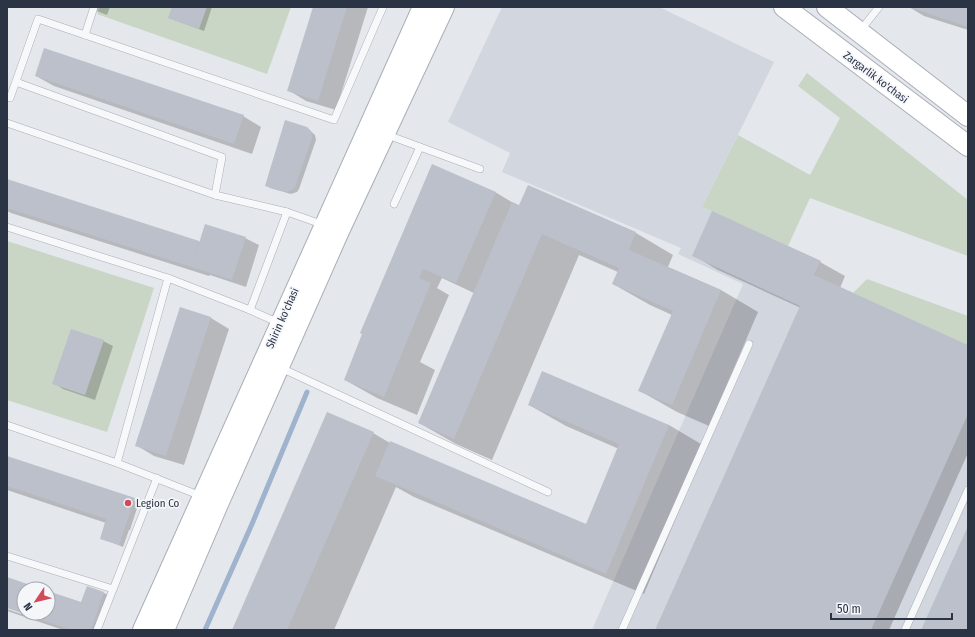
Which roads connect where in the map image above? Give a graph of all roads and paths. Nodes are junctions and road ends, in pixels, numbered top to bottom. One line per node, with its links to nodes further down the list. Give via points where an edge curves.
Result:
1 (94, 7): 9 (lane)
2 (383, 7): 9 (lane, via 334,120)
3 (423, 7): 22 (main road, Shirin ko'chasi)
4 (444, 7): 14 (main road, Shirin ko'chasi)
5 (784, 7): 15 (main road, Zargarlik ko'chasi)
6 (827, 7): 8 (main road)
7 (879, 7): 8 (lane)
8 (859, 31): 12 (main road)
9 (84, 35): 10 (lane, via 38,19)
10 (16, 82): 11 (lane, via 10,98); 18 (lane, via 222,157)
11 (7, 97)
12 (968, 116)
13 (7, 123): 18 (lane)
14 (385, 134): 16 (lane); 22 (main road, Shirin ko'chasi)
15 (968, 146)
16 (420, 147): 17 (lane); 19 (lane)
17 (480, 169)
18 (215, 195): 20 (lane)
19 (394, 204)
20 (287, 212): 22 (lane); 24 (lane)
21 (7, 227): 23 (lane)
22 (332, 228): 25 (main road, Shirin ko'chasi)
23 (168, 278): 24 (lane); 29 (lane)
24 (250, 310): 25 (lane)
25 (288, 327): 27 (main road, Shirin ko'chasi); 33 (main road, Shirin ko'chasi)
26 (749, 344): 39 (lane)
27 (279, 367): 32 (lane); 33 (main road, Shirin ko'chasi)
28 (7, 425): 29 (lane)
29 (117, 463): 30 (lane)
30 (157, 478): 33 (lane); 35 (lane)
31 (968, 490): 40 (lane)
32 (548, 492)
33 (210, 500): 37 (main road, Shirin ko'chasi); 38 (main road, Shirin ko'chasi)
34 (7, 556): 35 (lane)
35 (113, 589): 36 (lane)
36 (97, 630)
37 (143, 630)
38 (164, 630)
39 (622, 630)
40 (905, 630)

